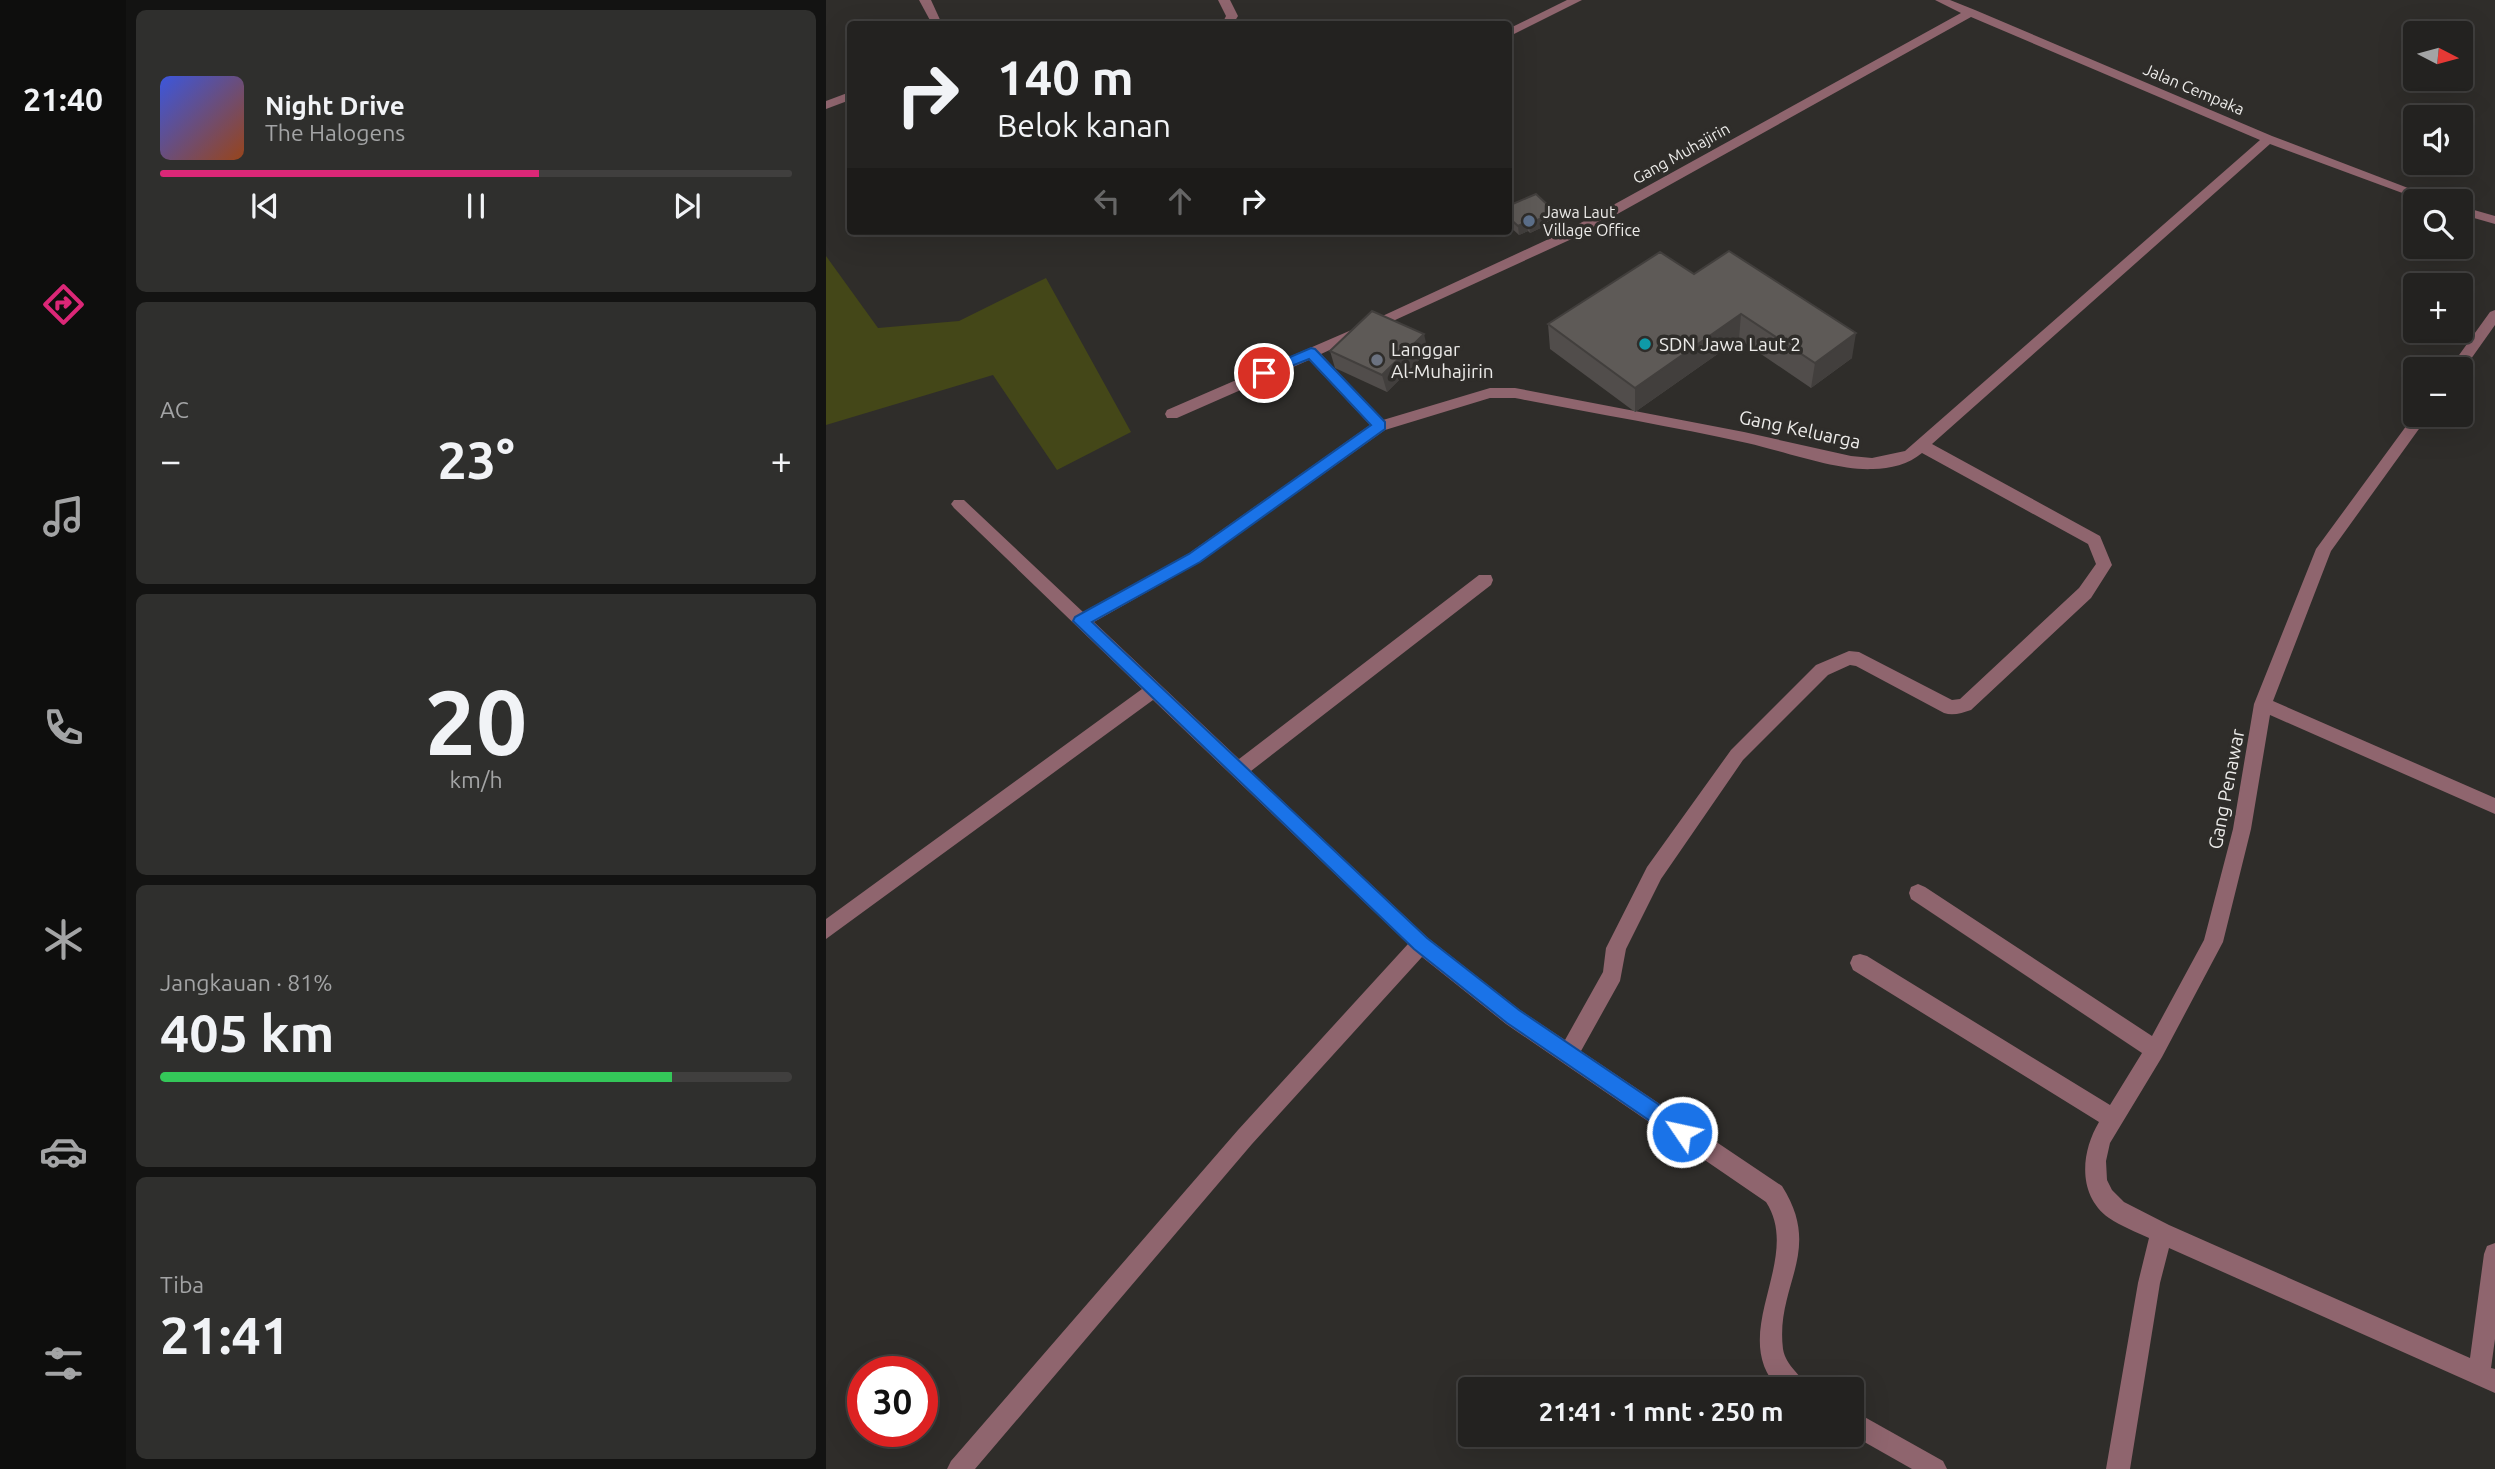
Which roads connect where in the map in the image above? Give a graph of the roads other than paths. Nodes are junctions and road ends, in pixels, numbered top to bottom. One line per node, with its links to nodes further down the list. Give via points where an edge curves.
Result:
1 (925, 0): 6 (street)
2 (1224, 0): 7 (street, via 1232,16)
3 (1576, 0): 8 (street)
4 (1941, 0): 5 (street, Jalan Cempaka)
5 (1971, 12): 11 (street, Jalan Cempaka); 16 (street, Gang Muhajirin, via 1571,234)
6 (936, 21)
7 (1230, 21)
8 (1512, 32)
9 (847, 97): 10 (street)
10 (826, 105)
11 (2268, 139): 12 (street, Jalan Cempaka); 21 (street, Gang Keluarga)
12 (2403, 189)
13 (2473, 214): 14 (street)
14 (2495, 220)
15 (2495, 315): 17 (street)
16 (1311, 353): 18 (street, Gang Muhajirin); 19 (street)
17 (2465, 357)
18 (1172, 414)
19 (1380, 426): 21 (street, Gang Keluarga, via 1490,393 1515,393 1851,462 1895,461); 24 (street, Gang Keluarga, via 1194,558)
20 (2413, 427): 26 (street, Gang Penawar, via 2323,549)
21 (1921, 445): 34 (street, via 2094,540 2104,565 2085,593 1965,705 1950,708 1858,659 1849,658 1822,670 1737,755 1654,873 1616,948 1613,974)
22 (959, 504): 24 (street)
23 (1485, 580): 27 (street)
24 (1081, 621): 25 (street)
25 (1153, 690): 27 (street); 30 (street)
26 (2263, 704): 28 (street); 33 (street, Gang Penawar, via 2242,829 2213,942)
27 (1237, 771): 31 (street)
28 (2495, 806)
29 (1918, 893): 33 (street)
30 (826, 930)
31 (1421, 944): 34 (street); 41 (street, via 1245,1137)
32 (1860, 963): 35 (street)
33 (2155, 1050): 35 (street, Gang Penawar)
34 (1568, 1054): 38 (street, via 1774,1194 1786,1214 1789,1240 1772,1325 1772,1352)
35 (2114, 1119): 36 (street, Gang Penawar, via 2101,1139 2096,1182 2116,1210)
36 (2161, 1233): 39 (street); 43 (street)
37 (2495, 1254): 39 (street)
38 (1784, 1377)
39 (2487, 1377)
40 (1864, 1429): 42 (street)
41 (959, 1469)
42 (1935, 1469)
43 (2118, 1469)

